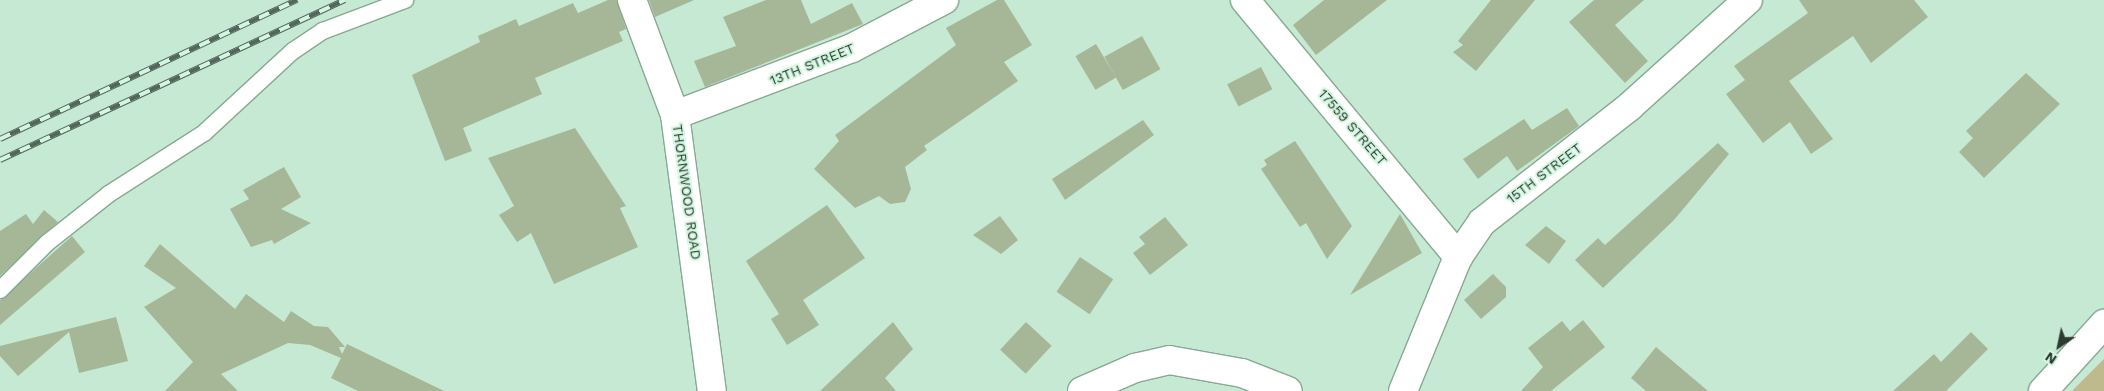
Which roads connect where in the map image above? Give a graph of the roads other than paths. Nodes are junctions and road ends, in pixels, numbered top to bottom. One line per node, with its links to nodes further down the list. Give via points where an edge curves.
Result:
1 (405, 0): 8 (lane, via 323,31 293,51 204,133 109,194 47,243)
2 (632, 0): 6 (street, THORNWOOD ROAD)
3 (944, 0): 6 (street, 13TH STREET, via 852,48)
4 (1245, 0): 7 (street, 17559 STREET)
5 (1748, 0): 7 (street, 15TH STREET, via 1629,108 1482,222)
6 (675, 115): 10 (street, THORNWOOD ROAD)
7 (1458, 257): 13 (street, 15TH STREET)
8 (0, 290)
9 (2104, 324): 14 (street)
10 (712, 391)
11 (1082, 391): 12 (street, via 1135,368 1168,360 1242,373)
12 (1288, 391)
13 (1404, 391)
14 (2043, 391)

